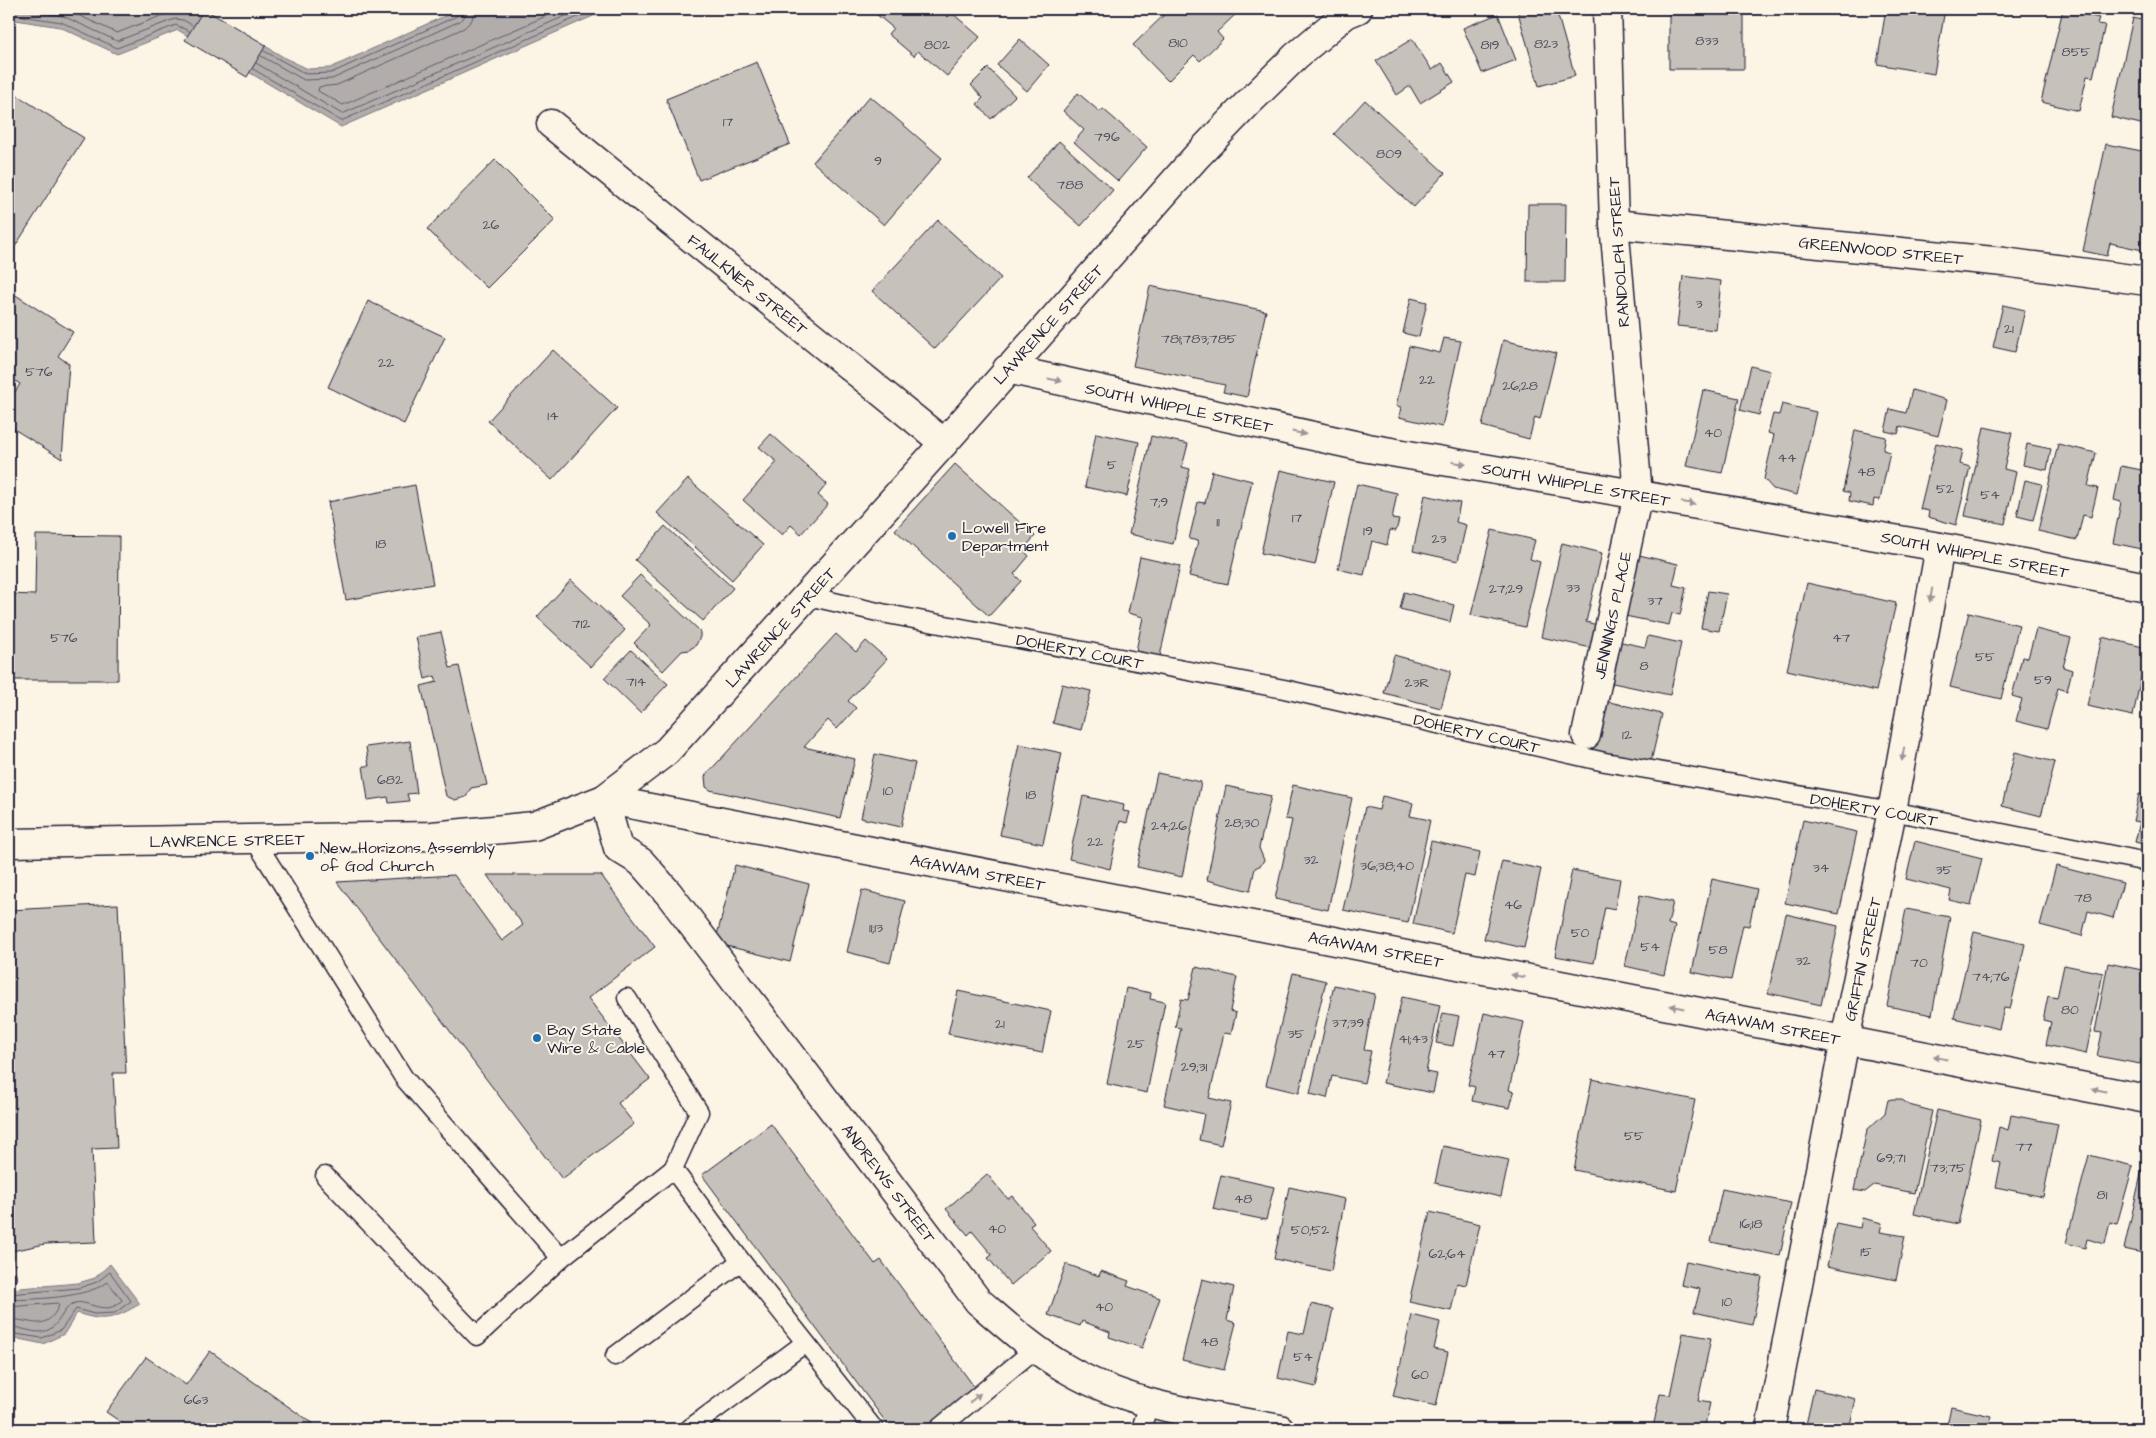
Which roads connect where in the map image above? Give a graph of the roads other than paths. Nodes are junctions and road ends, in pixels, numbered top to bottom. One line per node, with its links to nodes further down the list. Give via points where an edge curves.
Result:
1 (1358, 9): 6 (street, LAWRENCE STREET, via 1346,14 1296,56 1248,102)
2 (1607, 9): 4 (street, RANDOLPH STREET)
3 (551, 124): 7 (street, FAULKNER STREET)
4 (1614, 224): 5 (street, GREENWOOD STREET, via 2004,262); 8 (street, RANDOLPH STREET)
5 (2147, 281)
6 (1007, 369): 7 (street, LAWRENCE STREET); 8 (street, SOUTH WHIPPLE STREET, one-way to 8, via 1368,448)
7 (944, 443): 11 (street, LAWRENCE STREET)
8 (1638, 494): 9 (street, SOUTH WHIPPLE STREET, one-way to 9); 12 (street, JENNINGS PLACE)
9 (1940, 546): 10 (street, SOUTH WHIPPLE STREET); 14 (street, GRIFFIN STREET, one-way to 14)
10 (2147, 587)
11 (808, 596): 13 (street, LAWRENCE STREET, via 667,751); 14 (lane, DOHERTY COURT, via 1284,689 1605,762)
12 (1586, 735)
13 (604, 799): 15 (street, LAWRENCE STREET, via 534,826 432,836); 19 (street, AGAWAM STREET, one-way to 13); 26 (street, ANDREWS STREET, via 618,848 641,862 669,894 978,1301)
14 (1892, 811): 17 (lane, DOHERTY COURT); 19 (street, GRIFFIN STREET)
15 (254, 839): 16 (street, LAWRENCE STREET); 23 (lane, via 404,1078)
16 (9, 843)
17 (2147, 862)
18 (627, 998): 21 (lane, via 699,1112)
19 (1845, 1040): 20 (street, AGAWAM STREET, one-way to 19); 34 (street, GRIFFIN STREET)
20 (2147, 1099)
21 (674, 1169): 23 (lane); 24 (lane)
22 (325, 1176): 23 (lane, via 477,1336)
23 (561, 1258)
24 (741, 1261): 25 (lane); 27 (lane)
25 (805, 1343): 29 (lane); 30 (lane)
26 (1035, 1348): 28 (street, ANDREWS STREET, via 1066,1369 1104,1388); 31 (lane, one-way to 26)
27 (615, 1356)
28 (1149, 1404): 32 (lane); 33 (street, ANDREWS STREET)
29 (871, 1428)
30 (689, 1429)
31 (938, 1429)
32 (1141, 1429)
33 (1280, 1429)
34 (1770, 1429)

